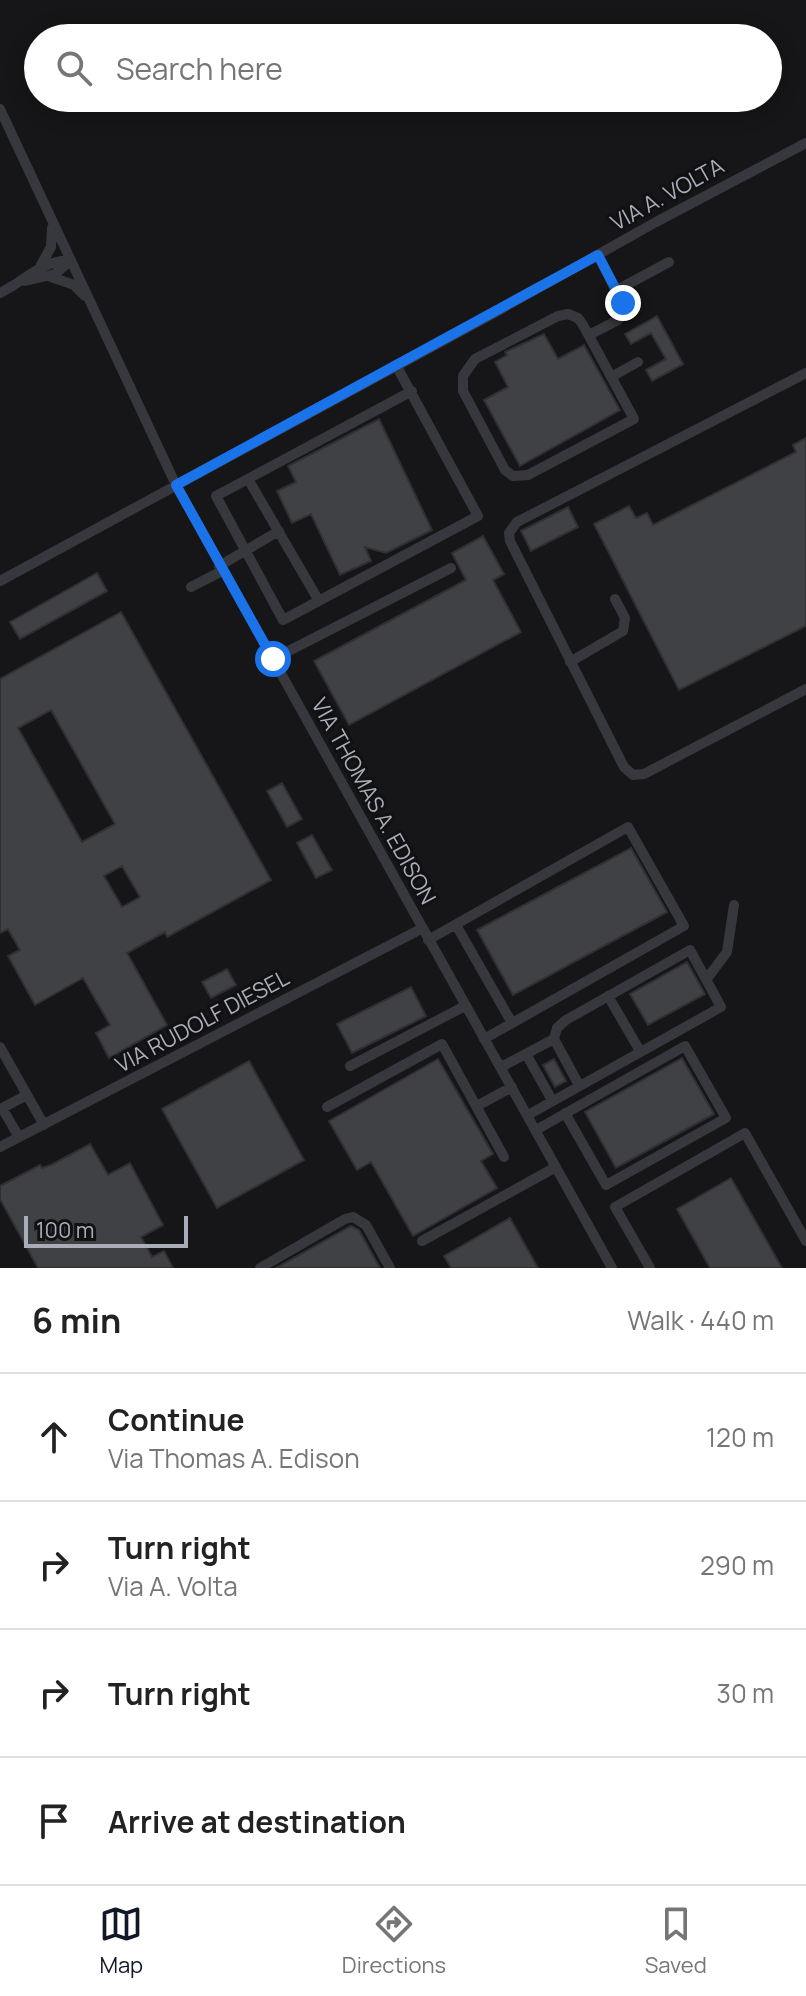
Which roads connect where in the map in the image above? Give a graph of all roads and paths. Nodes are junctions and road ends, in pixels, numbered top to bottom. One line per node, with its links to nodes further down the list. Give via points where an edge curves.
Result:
1 (0, 109): 3 (street, VIA THOMAS A. EDISON)
2 (805, 143): 4 (street, VIA A. VOLTA)
3 (48, 215): 5 (street, VIA THOMAS A. EDISON); 7 (street, via 53,236)
4 (598, 255): 10 (street); 15 (street, VIA A. VOLTA)
5 (71, 260): 7 (street); 8 (street); 12 (street, VIA THOMAS A. EDISON)
6 (669, 262): 10 (street)
7 (40, 267): 9 (street)
8 (49, 277): 9 (street); 12 (street, via 74,285)
9 (23, 282): 11 (street)
10 (617, 290): 13 (street, via 623,315)
11 (0, 293)
12 (92, 305): 20 (street, VIA THOMAS A. EDISON)
13 (589, 335): 17 (street); 17 (street, via 578,318 561,315 466,368 463,391 505,470 524,477 634,419)
14 (638, 362): 17 (street)
15 (396, 365): 18 (street); 20 (street, VIA A. VOLTA)
16 (806, 373): 30 (street, via 511,527 510,541)
17 (611, 377)
18 (412, 391): 19 (street); 28 (street, via 478,516)
19 (248, 479): 21 (street); 22 (street, via 216,496)
20 (176, 485): 23 (street, VIA THOMAS A. EDISON); 25 (street, VIA A. VOLTA)
21 (279, 531): 22 (street); 28 (street)
22 (245, 551): 23 (street); 28 (street, via 283,620)
23 (220, 568): 26 (street); 29 (street, VIA THOMAS A. EDISON)
24 (451, 568): 29 (street)
25 (0, 581)
26 (191, 587)
27 (615, 599): 30 (street, via 625,618 623,631)
28 (319, 601)
29 (273, 659): 34 (street, VIA THOMAS A. EDISON)
30 (570, 662): 31 (street, via 624,767 637,776)
31 (806, 689)
32 (734, 905): 36 (street, via 727,952)
33 (456, 925): 35 (street); 39 (street); 39 (street, via 628,827 684,926)
34 (421, 929): 35 (street, VIA THOMAS A. EDISON); 55 (street, VIA RUDOLF DIESEL)
35 (428, 940): 38 (street, VIA THOMAS A. EDISON)
36 (706, 980): 37 (street, via 690,950); 43 (street, via 721,1007)
37 (608, 996): 41 (street, via 561,1024); 43 (street)
38 (465, 1006): 40 (street, VIA THOMAS A. EDISON); 45 (street)
39 (512, 1023): 40 (street)
40 (484, 1039): 46 (street, VIA THOMAS A. EDISON)
41 (554, 1039): 44 (street); 47 (street)
42 (0, 1047): 49 (street)
43 (640, 1051): 47 (street)
44 (526, 1054): 46 (street); 50 (street)
45 (350, 1066)
46 (501, 1067): 48 (street, VIA THOMAS A. EDISON)
47 (579, 1085): 50 (street)
48 (512, 1087): 51 (street); 54 (street, VIA THOMAS A. EDISON)
49 (27, 1095): 55 (street); 58 (street, via 2,1108)
50 (552, 1100): 54 (street)
51 (477, 1106): 52 (street, via 442,1044); 61 (street)
52 (327, 1107)
53 (565, 1113): 56 (street); 57 (street, via 606,1185); 57 (street, via 685,1046 726,1118)
54 (528, 1115): 56 (street, VIA THOMAS A. EDISON)
55 (44, 1125): 58 (street, VIA RUDOLF DIESEL)
56 (536, 1130): 62 (street, VIA THOMAS A. EDISON)
57 (695, 1135): 60 (street)
58 (19, 1137): 59 (street, VIA RUDOLF DIESEL)
59 (0, 1147)
60 (707, 1154): 64 (street, via 745,1133); 68 (street, via 615,1207)
61 (504, 1157)
62 (556, 1167): 63 (street); 67 (street, VIA THOMAS A. EDISON)
63 (422, 1241)
64 (806, 1241)
65 (260, 1268): 66 (street, via 353,1217 366,1225)
66 (390, 1268)
67 (612, 1268)
68 (650, 1268)

